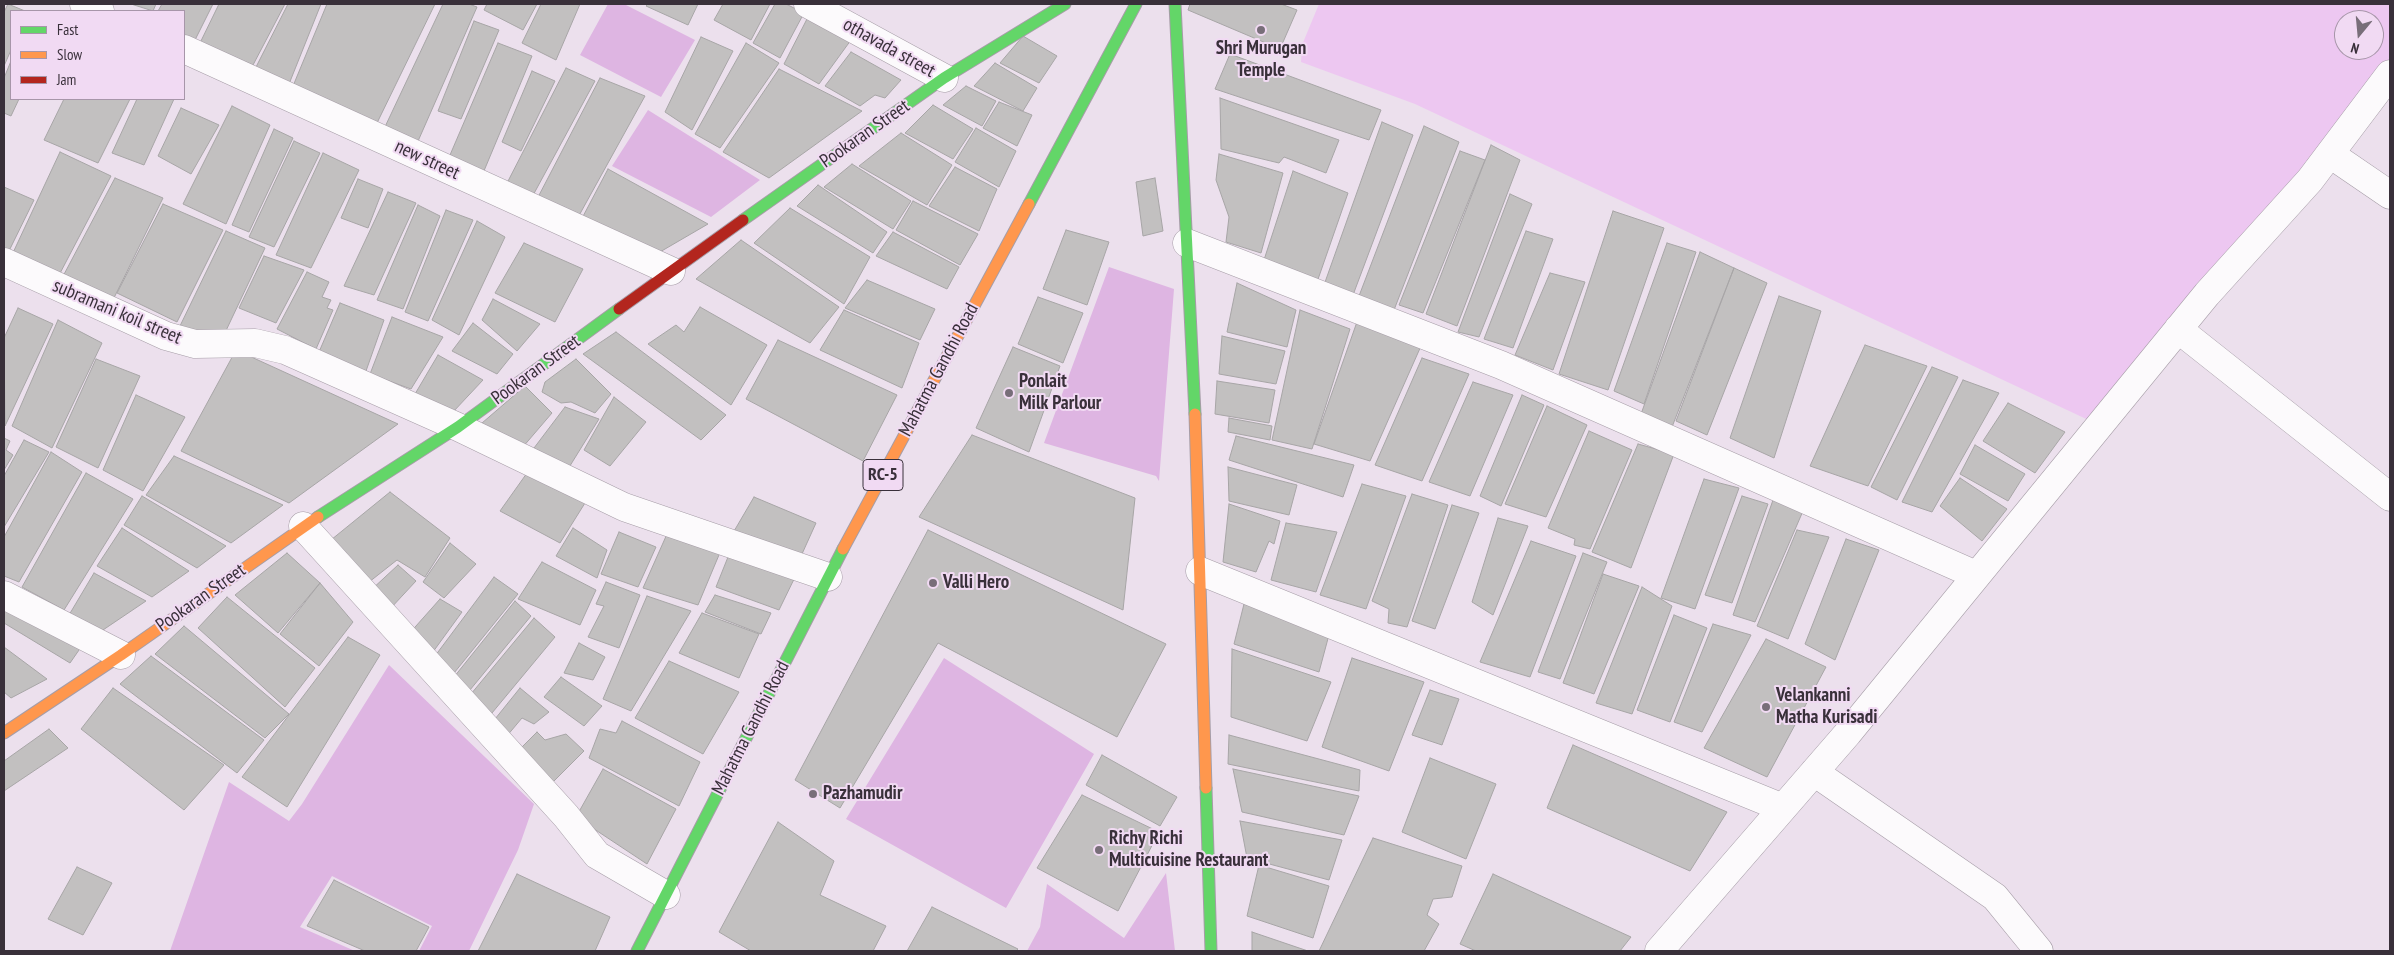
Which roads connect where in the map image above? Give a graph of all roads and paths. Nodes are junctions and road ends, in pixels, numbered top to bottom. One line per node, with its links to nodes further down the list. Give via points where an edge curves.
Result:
1 (84, 4): 6 (street)
2 (808, 4): 9 (street, othavada street)
3 (1065, 4): 9 (street, Pookaran Street)
4 (1136, 4): 21 (street, Mahatma Gandhi Road / RC-5)
5 (1175, 4): 12 (street)
6 (98, 10)
7 (185, 49): 14 (street, new street)
8 (2390, 74): 10 (street)
9 (944, 78): 14 (street, Pookaran Street)
10 (2330, 154): 11 (street); 15 (street)
11 (2390, 195)
12 (1187, 243): 19 (street); 20 (street, via 1501,365)
13 (4, 262): 16 (street, subramani koil street, via 166,336 196,344 255,343 285,350)
14 (671, 271): 16 (street, Pookaran Street)
15 (2178, 329): 17 (street); 20 (street)
16 (458, 428): 18 (street, Pookaran Street); 21 (street, subramani koil street, via 624,507)
17 (2390, 497)
18 (303, 526): 23 (street, Pookaran Street); 27 (street, via 566,816 597,855)
19 (1200, 571): 26 (street); 29 (street)
20 (1976, 575): 25 (street)
21 (828, 577): 27 (street, Mahatma Gandhi Road / RC-5)
22 (4, 595): 23 (street)
23 (120, 655): 24 (street, Pookaran Street)
24 (4, 733)
25 (1814, 772): 26 (street); 31 (street, via 1995,897)
26 (1783, 808): 30 (street)
27 (666, 895): 28 (street, Mahatma Gandhi Road / RC-5)
28 (637, 951)
29 (1211, 951)
30 (1660, 951)
31 (2038, 951)

